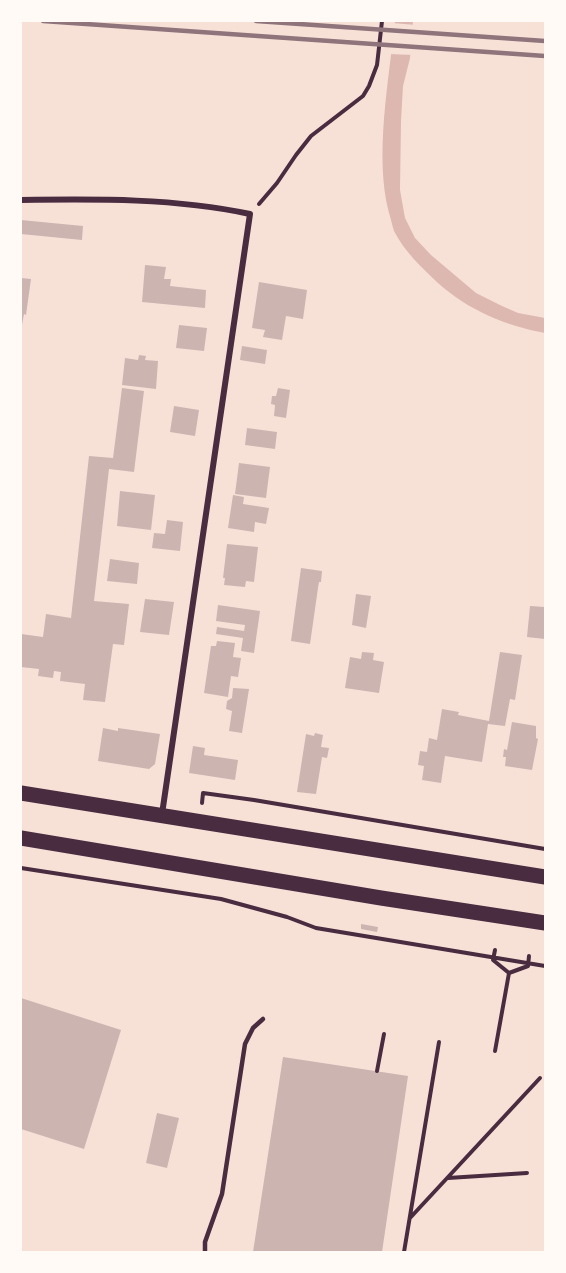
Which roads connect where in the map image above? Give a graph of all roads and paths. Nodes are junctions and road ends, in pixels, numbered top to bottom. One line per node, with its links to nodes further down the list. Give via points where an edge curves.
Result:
1 (382, 21): 3 (path, via 377,65 363,96 311,136)
2 (21, 200): 3 (street, via 176,202)
3 (250, 214): 6 (street)
4 (21, 793): 6 (main road)
5 (203, 793): 8 (path)
6 (162, 816): 10 (main road)
7 (21, 838): 11 (main road)
8 (545, 849)
9 (21, 868): 14 (path, via 213,898 316,928)
10 (545, 877)
11 (545, 923)
12 (495, 950): 14 (path)
13 (529, 956): 15 (path)
14 (494, 957): 15 (path); 17 (path)
15 (528, 963): 16 (path); 17 (path)
16 (545, 966)
17 (509, 973): 21 (path)
18 (263, 1019): 27 (lane, via 245,1044 222,1194)
19 (384, 1034): 22 (path)
20 (439, 1042): 26 (path)
21 (495, 1051)
22 (377, 1071)
23 (540, 1078): 25 (path)
24 (527, 1173): 25 (path)
25 (447, 1178): 26 (path)
26 (409, 1219): 28 (path)
27 (205, 1252)
28 (404, 1252)

